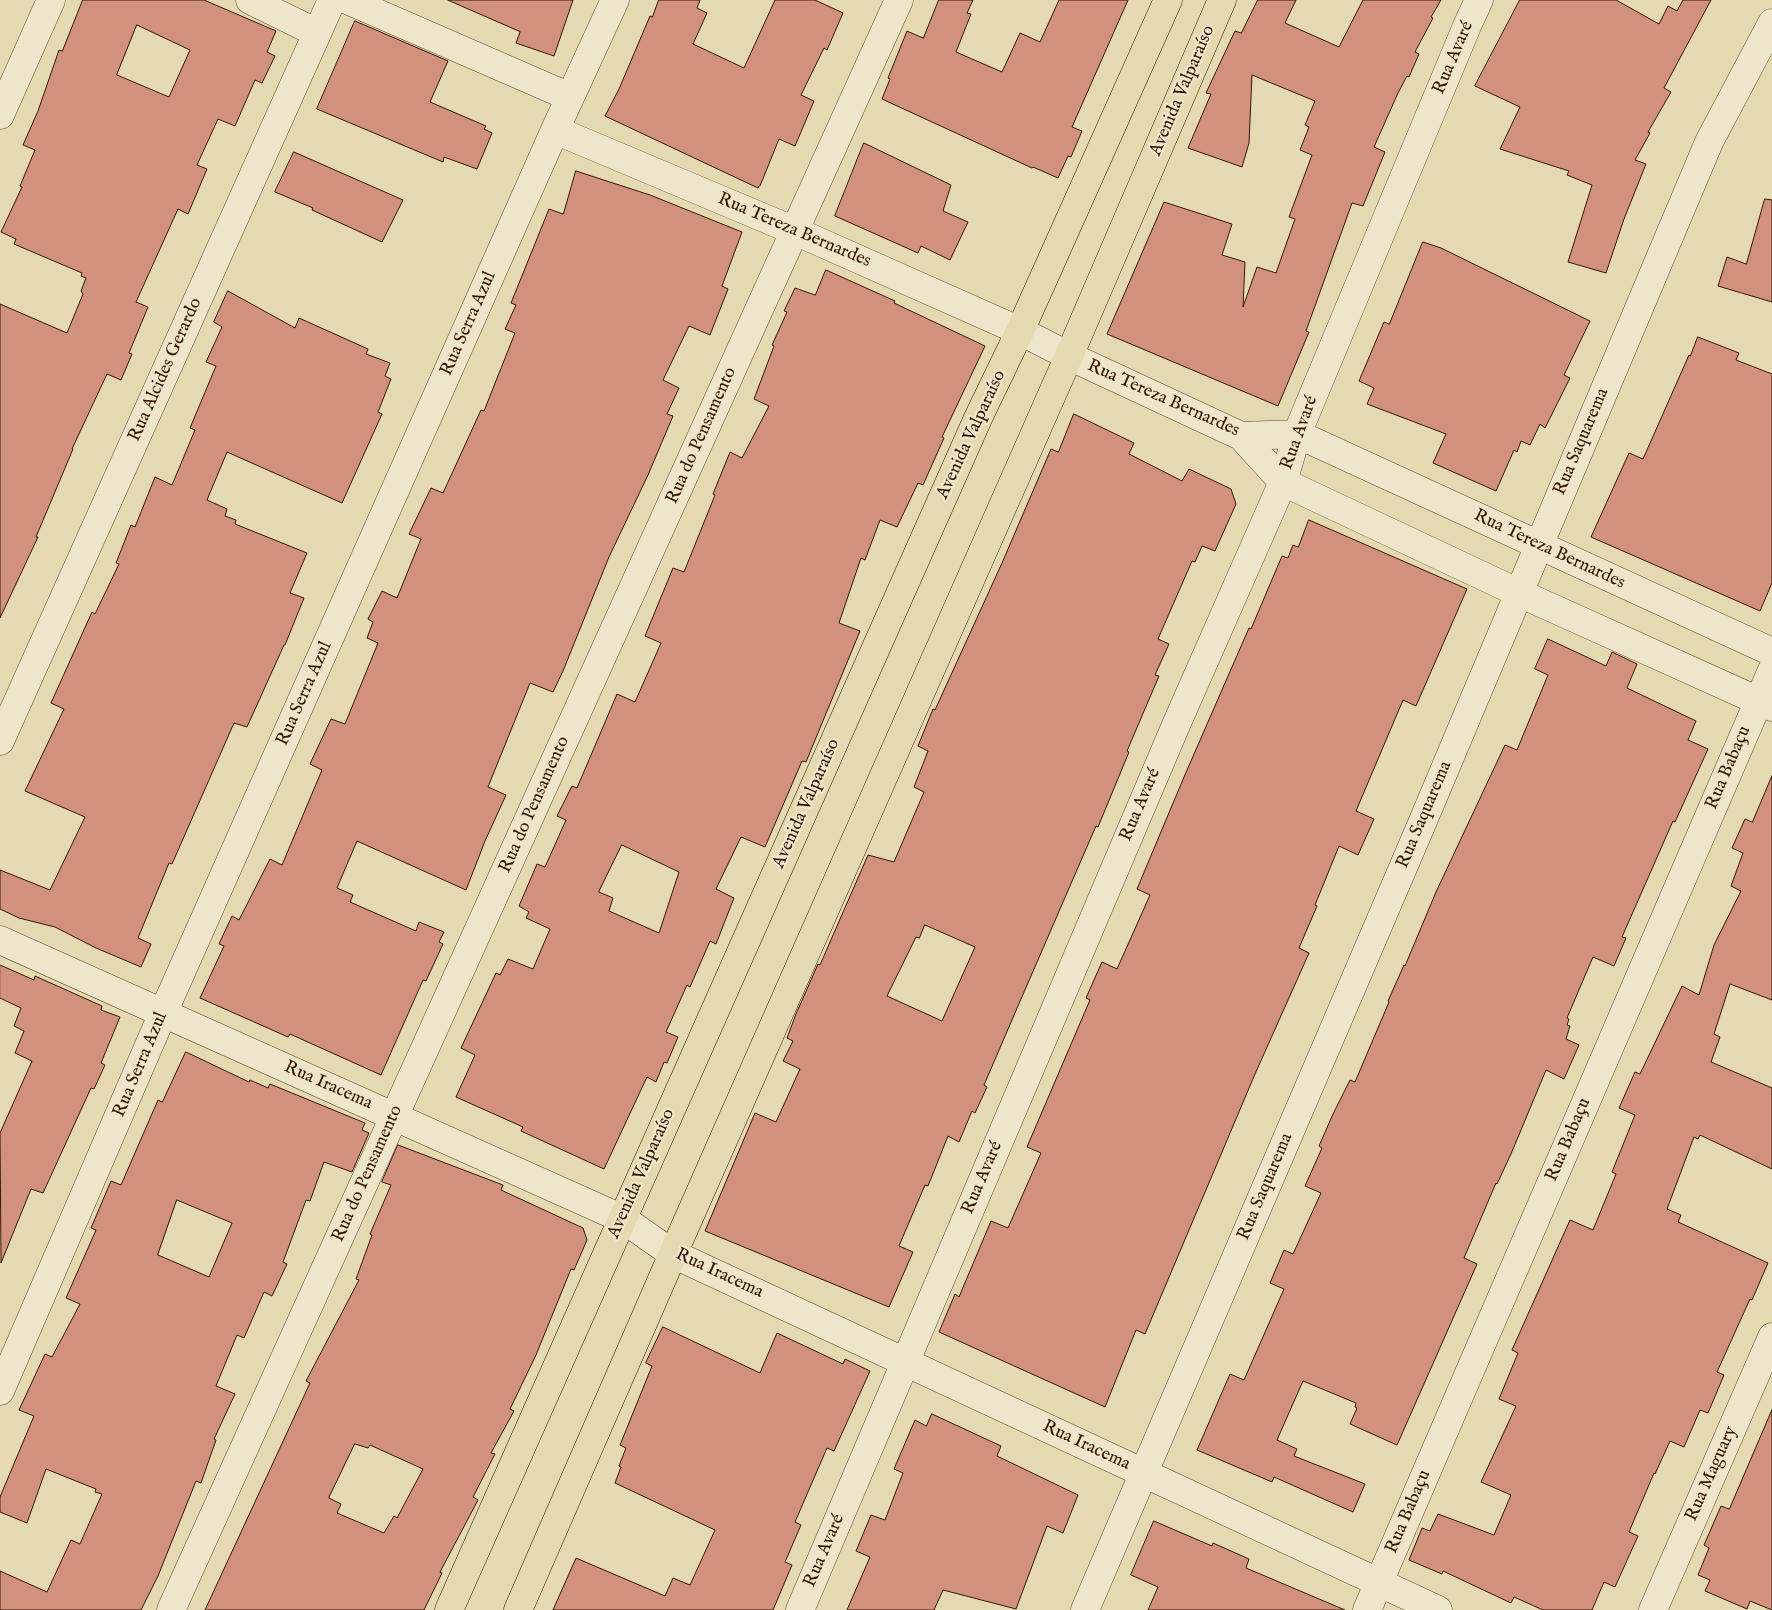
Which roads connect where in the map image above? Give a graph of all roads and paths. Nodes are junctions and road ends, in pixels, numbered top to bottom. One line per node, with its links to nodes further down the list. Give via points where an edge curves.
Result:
1 (51, 0): 13 (street)
2 (250, 0): 11 (street)
3 (332, 0): 11 (street, Rua Alcides Gerardo)
4 (347, 0): 12 (street)
5 (615, 0): 12 (street, Rua Serra Azul)
6 (899, 0): 15 (street, Rua do Pensamento)
7 (1168, 0): 16 (main road, Avenida Valparaíso)
8 (1222, 0): 17 (main road, Avenida Valparaíso)
9 (1479, 0): 18 (street, Rua Avaré)
10 (1772, 23): 21 (street, Rua Saquarema, via 1709,142)
11 (317, 33): 26 (street, Rua Alcides Gerardo)
12 (570, 97): 14 (street, Rua Serra Azul)
13 (0, 115)
14 (555, 130): 15 (street, Rua Tereza Bernardes); 28 (street, Rua Serra Azul)
15 (795, 231): 16 (street, Rua Tereza Bernardes); 29 (street, Rua do Pensamento)
16 (1020, 331): 17 (street, Rua Tereza Bernardes); 30 (main road, Avenida Valparaíso)
17 (1069, 356): 19 (street, Rua Tereza Bernardes); 31 (main road, Avenida Valparaíso)
18 (1298, 434): 19 (street, Rua Tereza Bernardes); 20 (street, Rua Avaré); 21 (street, Rua Tereza Bernardes)
19 (1241, 436): 20 (street)
20 (1283, 482): 22 (street); 33 (street, Rua Avaré)
21 (1539, 545): 22 (street, Rua Saquarema); 23 (street, Rua Tereza Bernardes)
22 (1519, 593): 25 (street); 35 (street, Rua Saquarema)
23 (1772, 652)
24 (1772, 670): 25 (street, Rua Babaçu)
25 (1765, 705): 36 (street, Rua Babaçu)
26 (0, 740)
27 (0, 940): 28 (street, Rua Iracema)
28 (163, 1012): 29 (street, Rua Iracema); 34 (street, Rua Serra Azul)
29 (394, 1116): 30 (street, Rua Iracema); 37 (street, Rua do Pensamento)
30 (622, 1219): 31 (street, Rua Iracema); 38 (main road, Avenida Valparaíso)
31 (673, 1254): 33 (street, Rua Iracema); 39 (main road, Avenida Valparaíso)
32 (1772, 1337): 44 (street, Rua Maguary)
33 (905, 1361): 35 (street, Rua Iracema); 40 (street, Rua Avaré)
34 (0, 1391)
35 (1143, 1473): 36 (street, Rua Iracema); 41 (street, Rua Saquarema)
36 (1379, 1583): 42 (street, Rua Babaçu); 43 (street, Rua Iracema)
37 (171, 1610)
38 (449, 1610)
39 (518, 1610)
40 (800, 1610)
41 (1085, 1610)
42 (1368, 1610)
43 (1438, 1610)
44 (1653, 1610)

